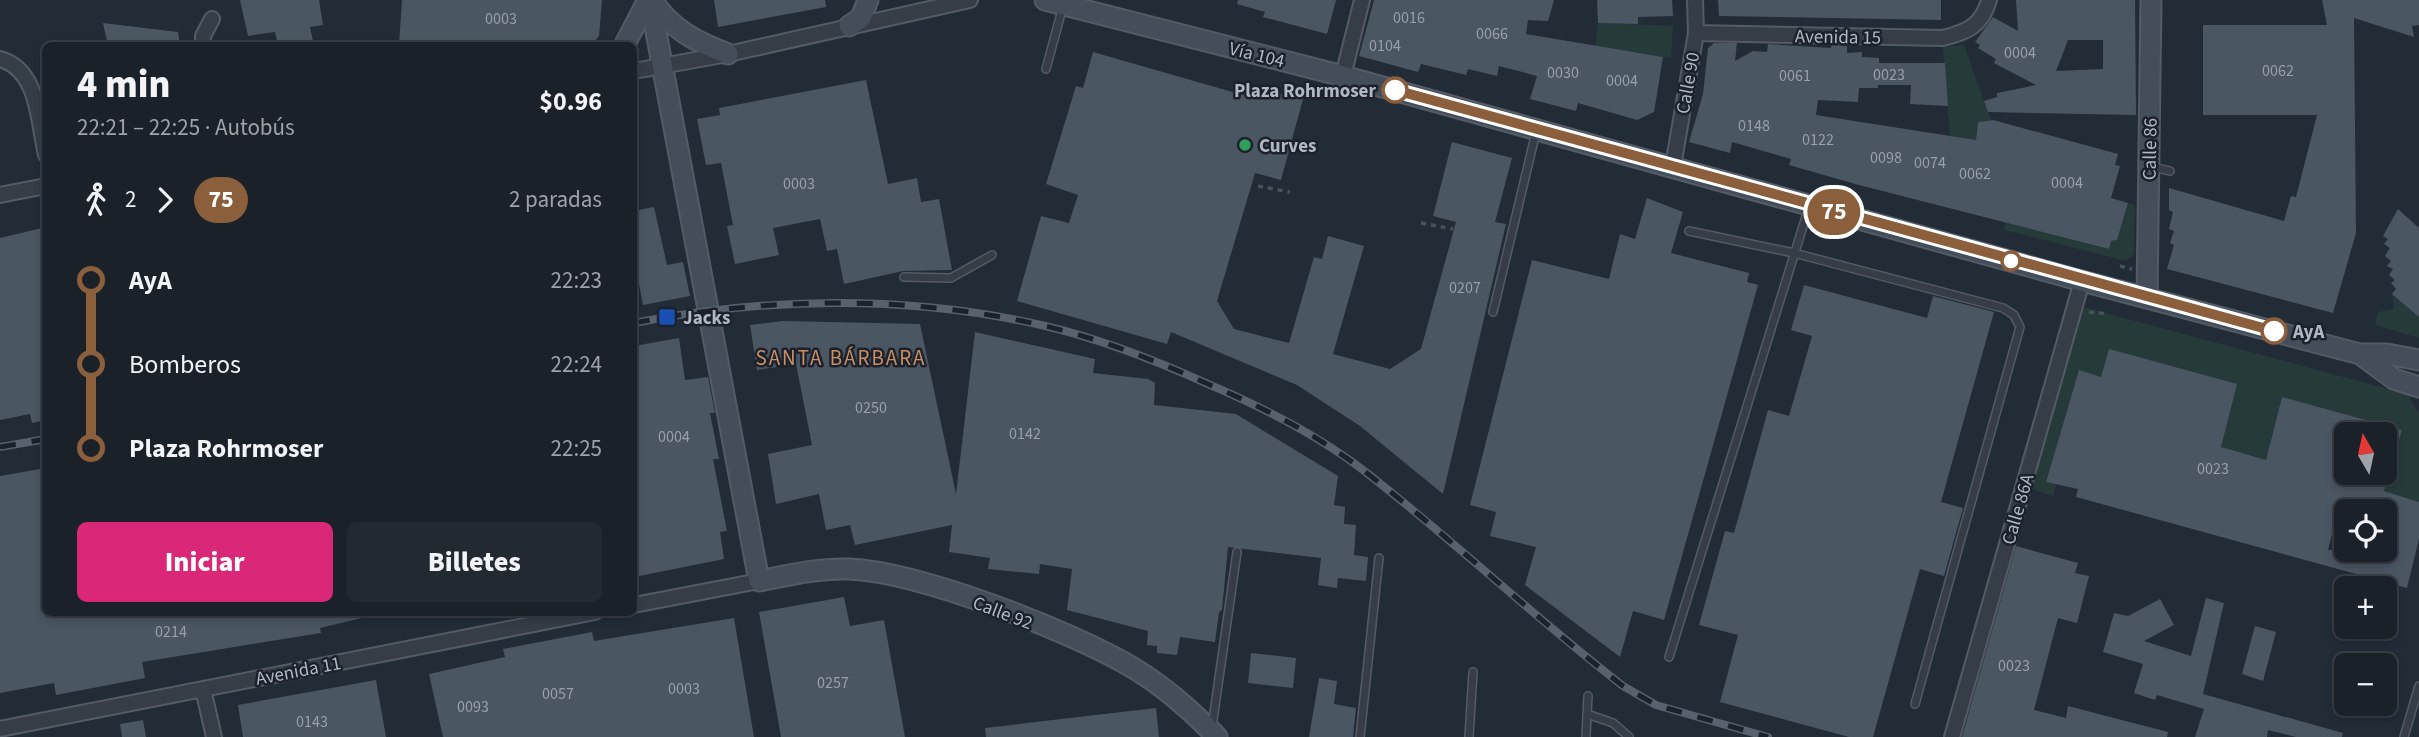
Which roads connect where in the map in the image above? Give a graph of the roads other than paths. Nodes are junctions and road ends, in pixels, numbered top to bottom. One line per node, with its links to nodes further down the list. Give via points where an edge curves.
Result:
1 (650, 0): 13 (street); 14 (street, via 682,33); 16 (street)
2 (868, 0): 10 (street, via 861,18)
3 (970, 0): 10 (street)
4 (1362, 0): 19 (street)
5 (1695, 0): 11 (street, Calle 90)
6 (1989, 0): 11 (street, Avenida 15, via 1985,15 1969,31 1942,38)
7 (2151, 0): 23 (street, Calle 86)
8 (1054, 3): 17 (lane); 19 (street, Vía 104)
9 (212, 19): 12 (street)
10 (849, 26): 14 (street)
11 (1696, 33): 22 (street, Calle 90)
12 (203, 42)
13 (626, 42)
14 (728, 54): 16 (street)
15 (6, 61): 21 (street, via 24,72 32,88)
16 (661, 66): 18 (street); 40 (street)
17 (1046, 69)
18 (637, 70)
19 (1343, 75): 20 (street, Vía 104)
20 (1537, 128): 22 (street, Vía 104); 34 (lane)
21 (42, 136)
22 (1673, 166): 27 (street, Vía 104)
23 (2148, 166): 24 (lane); 33 (street, Calle 86)
24 (2170, 171)
25 (42, 187): 26 (street)
26 (0, 195)
27 (1809, 205): 29 (lane); 32 (street, Vía 104)
28 (1689, 231): 29 (lane)
29 (1794, 253): 43 (lane); 48 (lane, via 2003,308 2014,315 2020,327)
30 (992, 255): 31 (lane, via 951,278)
31 (904, 277)
32 (2081, 281): 33 (street, Vía 104); 57 (street, Calle 86A)
33 (2147, 298): 35 (street, Vía 104)
34 (1493, 312)
35 (2360, 354): 36 (street, Vía 104); 37 (street, Vía 104, via 2380,371)
36 (2419, 360)
37 (2419, 387)
38 (1237, 552): 51 (lane)
39 (1379, 558): 53 (lane)
40 (759, 581): 41 (street); 51 (street, Calle 92, via 810,570 850,569 962,596 1080,641 1133,668 1188,708)
41 (637, 604)
42 (575, 616): 46 (street, Avenida 11)
43 (1669, 657)
44 (1473, 672): 54 (lane)
45 (2419, 686): 58 (lane)
46 (204, 689): 50 (street, Avenida 11); 52 (street)
47 (1588, 696): 49 (lane)
48 (1915, 704)
49 (1587, 715): 55 (lane); 56 (lane, via 1613,723)
50 (0, 729)
51 (1214, 734)
52 (214, 737)
53 (1360, 737)
54 (1469, 737)
55 (1586, 737)
56 (1629, 737)
57 (1952, 737)
58 (2404, 737)

